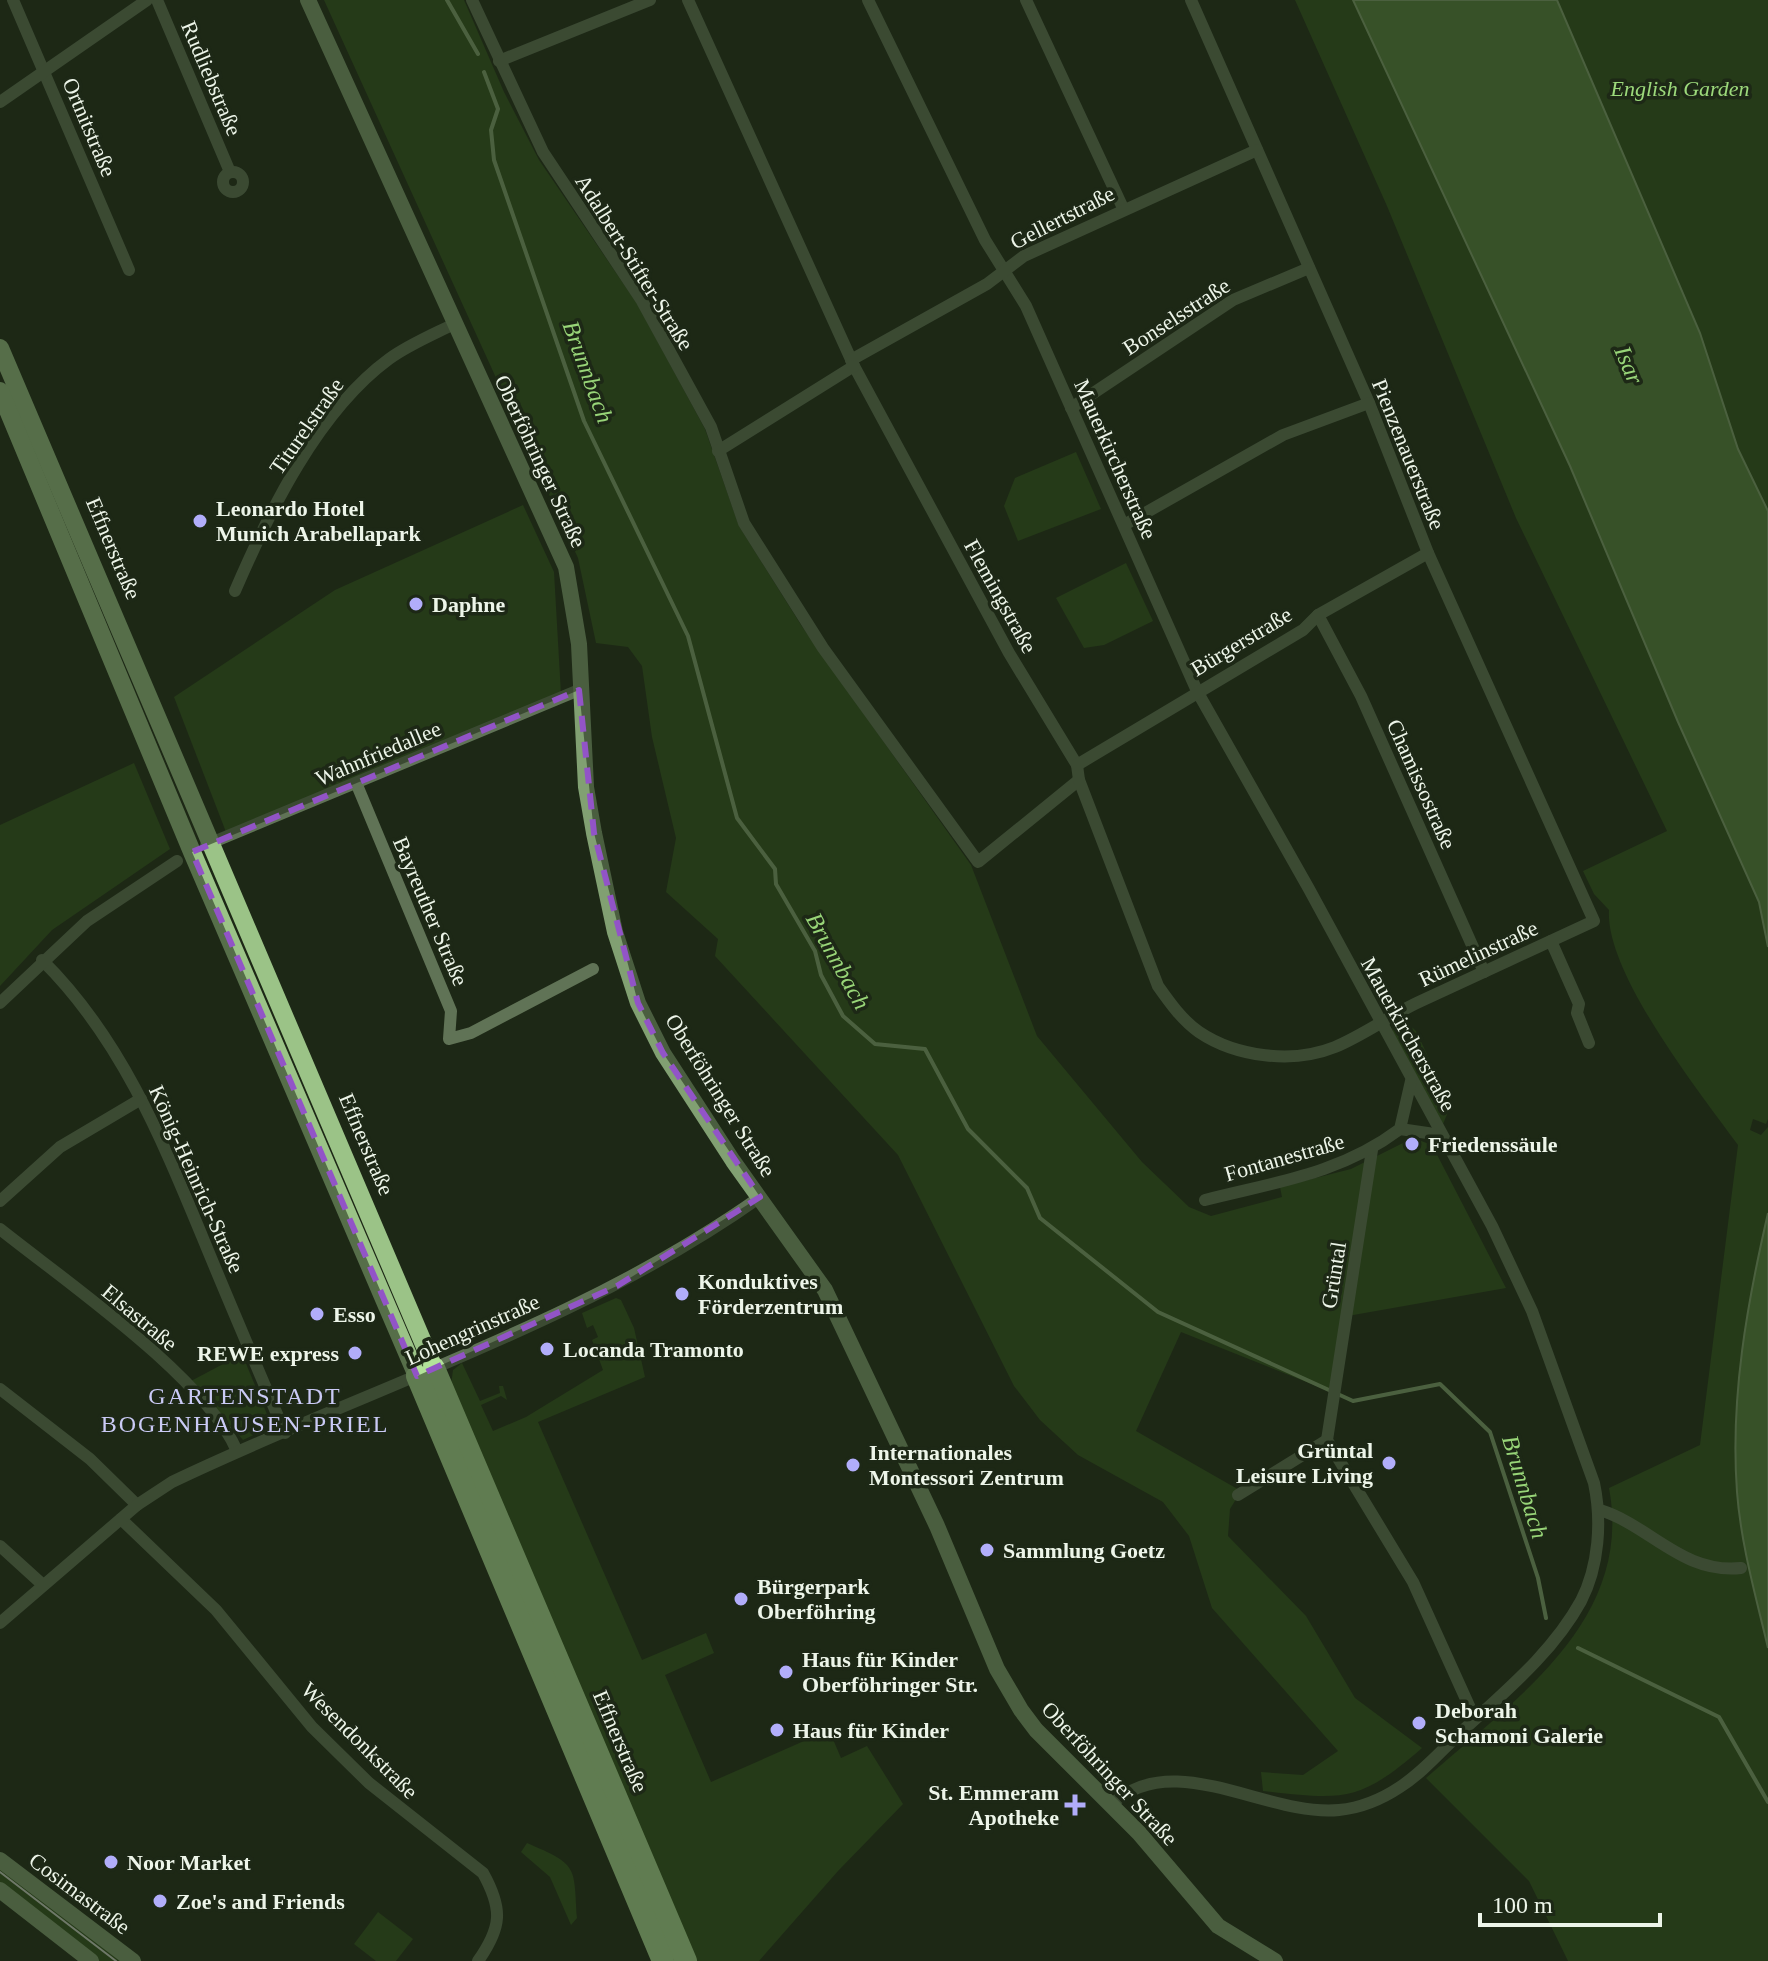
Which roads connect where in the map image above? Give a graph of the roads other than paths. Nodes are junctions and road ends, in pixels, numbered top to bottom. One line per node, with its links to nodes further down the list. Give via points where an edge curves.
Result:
1 (13, 0): 12 (street, Ortnitstraße)
2 (147, 0): 12 (street)
3 (157, 0): 15 (street, Rudliebstraße)
4 (308, 0): 20 (main road, Oberföhringer Straße)
5 (472, 0): 11 (street, Adalbert-Stifter-Straße)
6 (650, 0): 11 (street)
7 (688, 0): 22 (street, Flemingstraße)
8 (868, 0): 19 (street, Mauerkircherstraße)
9 (1026, 0): 16 (street)
10 (1191, 0): 14 (street, Pienzenauerstraße)
11 (499, 61): 26 (street, Adalbert-Stifter-Straße, via 561,183 642,301 711,427)
12 (44, 71): 13 (street); 18 (street, Ortnitstraße)
13 (0, 102)
14 (1257, 150): 16 (street, Gellertstraße); 17 (street, Pienzenauerstraße)
15 (230, 172)
16 (1123, 208): 19 (street, Gellertstraße)
17 (1309, 268): 24 (street, Pienzenauerstraße); 25 (street, Bonselsstraße, via 1233,300)
18 (129, 270)
19 (1004, 270): 22 (street, Gellertstraße); 25 (street, Mauerkircherstraße, via 1026,306)
20 (454, 324): 29 (street, Titurelstraße, via 390,357 352,391 261,530); 31 (main road, Oberföhringer Straße, via 566,567 579,644)
21 (0, 348): 36 (main road, Effnerstraße)
22 (853, 363): 26 (street, Gellertstraße); 33 (street, Flemingstraße, via 1009,653)
23 (0, 391): 37 (main road, Effnerstraße)
24 (1369, 403): 27 (street, via 1283,435); 28 (street, Pienzenauerstraße)
25 (1071, 408): 27 (street, Mauerkircherstraße)
26 (718, 451): 34 (street, Adalbert-Stifter-Straße, via 744,523 823,648 978,862)
27 (1124, 525): 32 (street, Mauerkircherstraße)
28 (1428, 553): 30 (street, Bürgerstraße); 38 (street, Pienzenauerstraße)
29 (235, 591)
30 (1318, 615): 32 (street, Bürgerstraße, via 1303,630); 42 (street, Chamissostraße, via 1361,696)
31 (579, 690): 35 (street, Wahnfriedallee); 51 (main road, Oberföhringer Straße, via 594,833 615,932 638,1003 663,1053)
32 (1197, 691): 33 (street, Bürgerstraße); 44 (street, Mauerkircherstraße)
33 (1077, 765): 34 (street, Flemingstraße)
34 (1079, 780): 44 (street, Flemingstraße, via 1158,986 1199,1032 1251,1053 1281,1057 1336,1047)
35 (357, 785): 36 (street, Wahnfriedallee); 41 (street, Bayreuther Straße, via 451,1011 449,1039 471,1033)
36 (210, 843): 37 (street, Wahnfriedallee); 55 (main road, Effnerstraße, via 329,1120)
37 (184, 856): 40 (street, Wahnfriedallee, via 97,913); 55 (main road, Effnerstraße)
38 (1594, 921): 39 (street, Rümelinstraße)
39 (1551, 941): 42 (street, Rümelinstraße); 45 (street, via 1579,1004 1577,1013)
40 (42, 960): 43 (street, Wahnfriedallee); 47 (street, König-Heinrich-Straße, via 103,1030)
41 (593, 969)
42 (1484, 972): 44 (street, Rümelinstraße)
43 (0, 1003)
44 (1379, 1022): 46 (street, Mauerkircherstraße)
45 (1589, 1043)
46 (1411, 1081): 48 (street); 49 (street, Mauerkircherstraße)
47 (141, 1099): 53 (street, via 60,1147); 57 (street, König-Heinrich-Straße)
48 (1400, 1129): 49 (street); 50 (street)
49 (1441, 1135): 62 (street, Mauerkircherstraße, via 1532,1311)
50 (1372, 1150): 52 (street, Fontanestraße, via 1345,1164); 58 (street, Grüntal)
51 (760, 1197): 55 (street, Lohengrinstraße, via 617,1286); 69 (main road, Oberföhringer Straße, via 845,1328 1007,1688 1036,1730)
52 (1205, 1200)
53 (0, 1201)
54 (0, 1229): 59 (street, Elsastraße, via 173,1371 230,1435)
55 (426, 1372): 57 (street, Lohengrinstraße); 75 (highway, Effnerstraße); 76 (highway, Effnerstraße)
56 (0, 1389): 61 (street, via 90,1459)
57 (285, 1433): 59 (street, Lohengrinstraße)
58 (1327, 1440): 60 (street); 68 (street, via 1413,1582)
59 (237, 1451): 61 (street, Lohengrinstraße)
60 (1238, 1495)
61 (137, 1505): 63 (street, Lohengrinstraße)
62 (1600, 1510): 65 (street, via 1636,1524 1689,1561 1713,1569); 68 (street, Mauerkircherstraße, via 1591,1575 1581,1600 1544,1653)
63 (121, 1519): 66 (street, Lohengrinstraße); 74 (street, Wesendonkstraße, via 216,1610 312,1727 369,1783 483,1873 494,1892 499,1921)
64 (0, 1546): 66 (street)
65 (1741, 1568)
66 (43, 1585): 67 (street, Lohengrinstraße)
67 (0, 1623)
68 (1475, 1719): 69 (street, Mauerkircherstraße, via 1401,1787 1363,1806 1297,1809 1217,1788 1165,1782 1136,1787)
69 (1112, 1804): 77 (main road, Oberföhringer Straße, via 1218,1926)
70 (0, 1860): 73 (main road, Cosimastraße)
71 (0, 1890): 72 (main road, Cosimastraße)
72 (91, 1961)
73 (133, 1961)
74 (478, 1961)
75 (663, 1961)
76 (686, 1961)
77 (1275, 1961)

